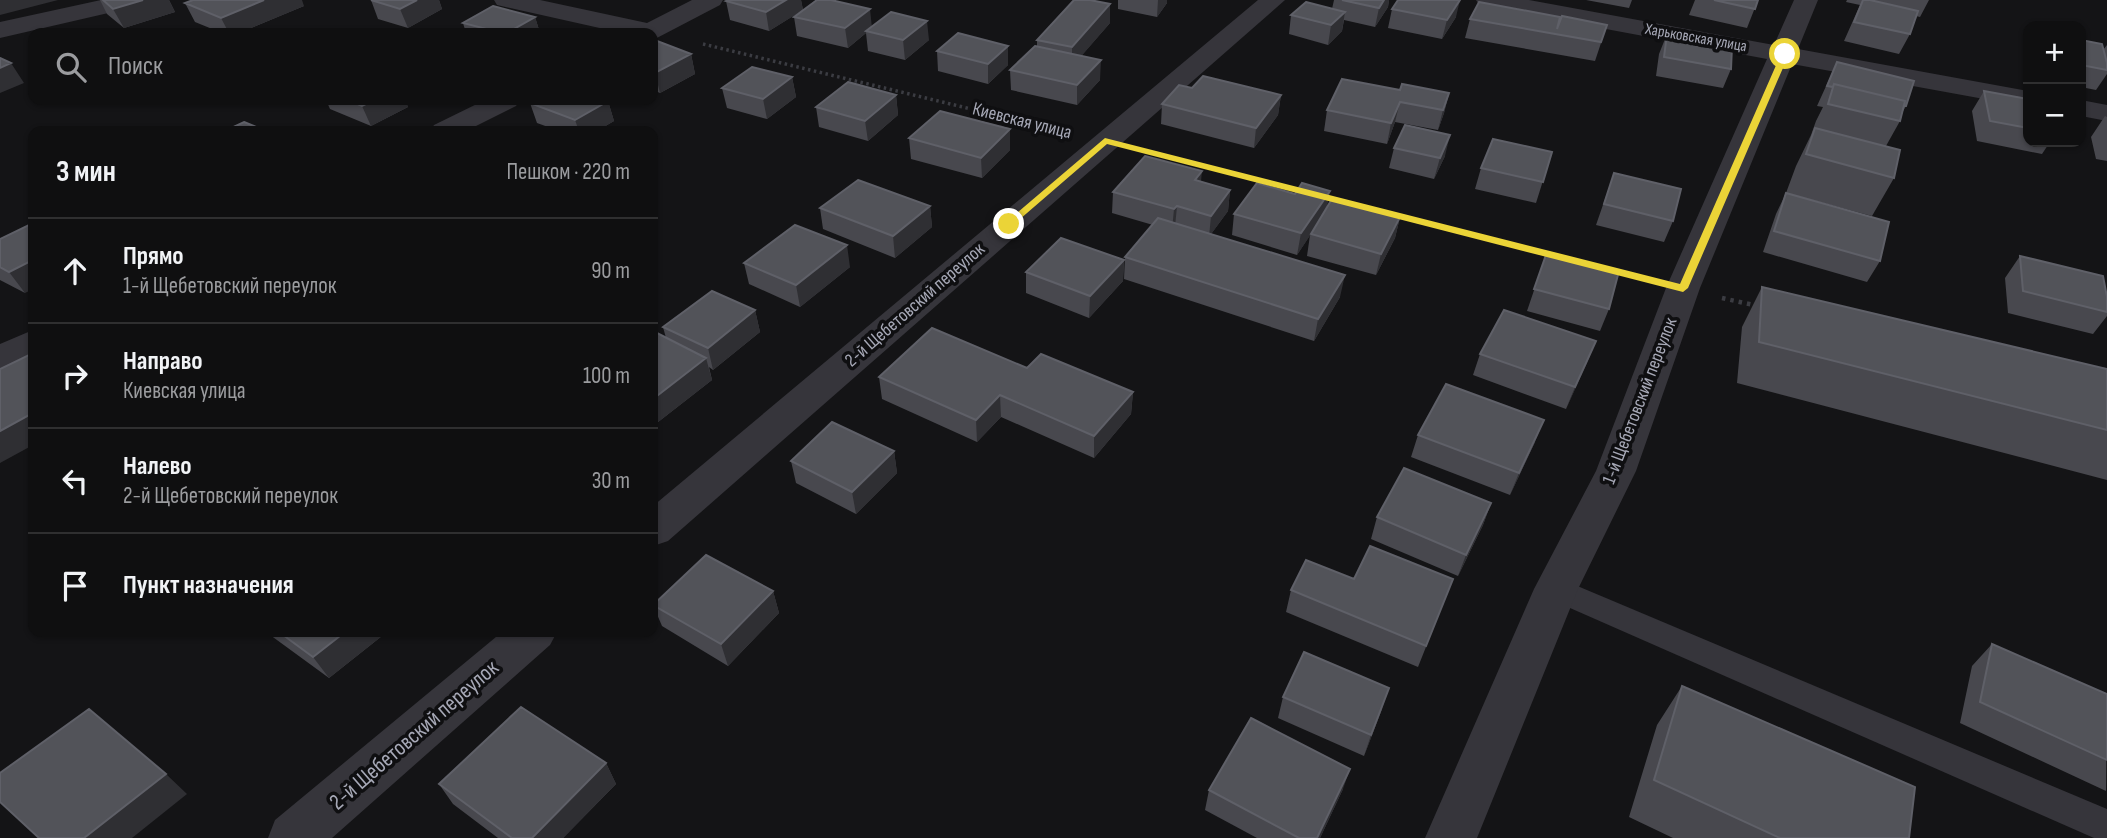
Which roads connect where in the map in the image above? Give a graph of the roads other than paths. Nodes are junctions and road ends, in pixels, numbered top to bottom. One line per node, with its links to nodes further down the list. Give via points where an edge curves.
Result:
1 (134, 0): 9 (street)
2 (506, 0): 7 (street)
3 (711, 0): 8 (street)
4 (1273, 0): 18 (street, 2-й Щебетовский переулок)
5 (1489, 0): 10 (street, Харьковская улица)
6 (1806, 0): 10 (street, 1-й Щебетовский переулок)
7 (628, 28)
8 (658, 29)
9 (0, 30)
10 (1785, 54): 11 (street, Харьковская улица); 19 (street, 1-й Щебетовский переулок, via 1683,288 1616,471)
11 (2023, 98)
12 (496, 105): 15 (street)
13 (2086, 109): 14 (street)
14 (2107, 113)
15 (454, 126)
16 (28, 345): 17 (street)
17 (0, 359)
18 (658, 526)
19 (1556, 589): 21 (lane); 23 (street, 1-й Щебетовский переулок)
20 (528, 637): 22 (street, 2-й Щебетовский переулок)
21 (2107, 826)
22 (294, 838)
23 (1451, 838)

